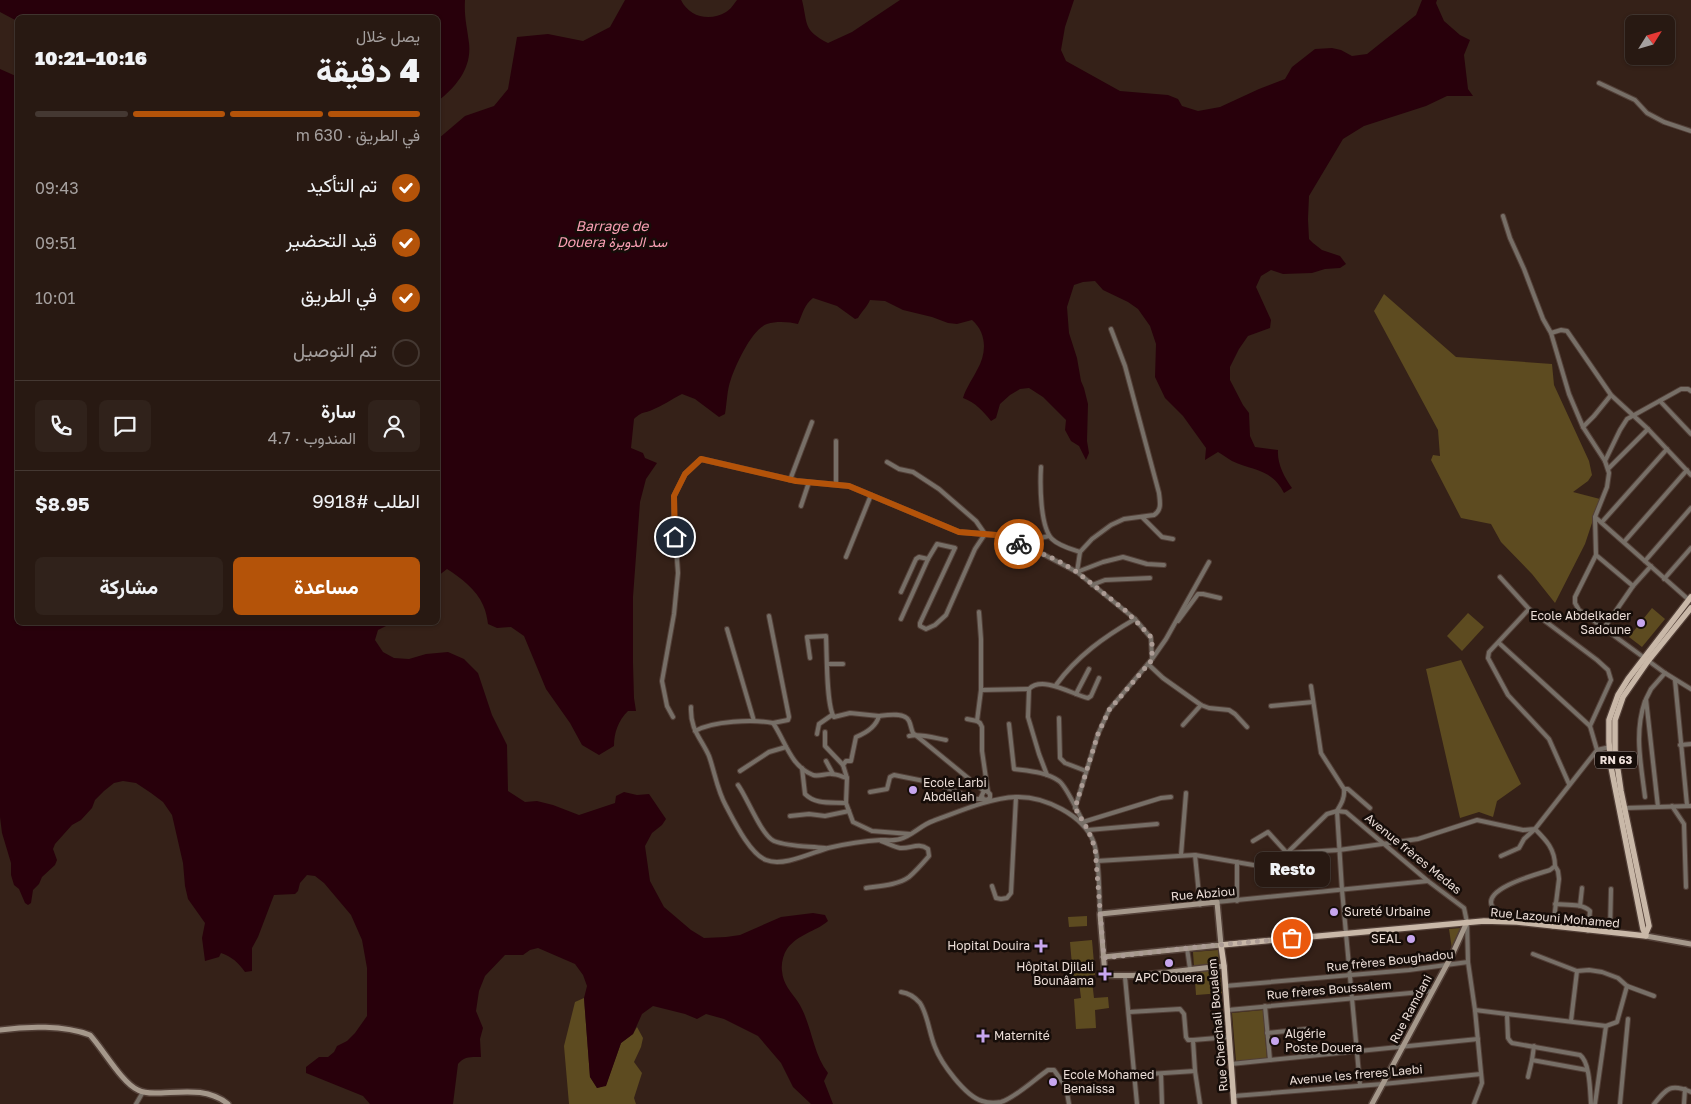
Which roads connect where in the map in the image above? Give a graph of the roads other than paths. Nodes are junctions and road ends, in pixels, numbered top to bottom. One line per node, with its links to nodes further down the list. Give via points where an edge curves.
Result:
1 (1600, 83): 2 (street, via 1635,100 1664,122)
2 (1691, 130)
3 (1503, 216): 5 (street)
4 (1110, 329): 28 (street, via 1125,366 1159,493 1157,513)
5 (1551, 332): 7 (street, via 1567,332); 11 (street, via 1569,394)
6 (1691, 391): 8 (street, via 1681,389)
7 (1611, 395): 9 (street); 11 (street)
8 (1660, 401): 9 (street); 13 (street)
9 (1633, 416): 12 (street); 16 (street, via 1624,423)
10 (812, 422): 22 (street)
11 (1583, 427): 16 (street)
12 (1648, 429): 15 (street); 19 (street)
13 (1691, 434)
14 (836, 441): 24 (street)
15 (1667, 449): 20 (street); 30 (street)
16 (1605, 461): 19 (street)
17 (887, 462): 32 (street, via 912,472 939,489 976,521)
18 (1041, 467): 33 (street, via 1042,510)
19 (1608, 470): 29 (street, via 1607,487)
20 (1687, 470): 21 (street); 35 (street)
21 (1691, 474)
22 (790, 480): 23 (street); 87 (street, via 701,459 685,474 674,496 678,573 662,681 667,706)
23 (809, 482): 24 (street); 26 (street)
24 (836, 484): 25 (street)
25 (871, 495): 32 (street, via 959,532); 39 (street)
26 (802, 506)
27 (1691, 508): 41 (street)
28 (1141, 516): 34 (street, via 1162,537); 37 (street, via 1111,525)
29 (1595, 517): 30 (street); 38 (street)
30 (1602, 522): 35 (street)
31 (1029, 532): 33 (street, via 1040,538)
32 (985, 534): 40 (street, via 975,549 946,615 926,629 920,623 955,548 937,544); 45 (street, via 996,535 1039,552)
33 (1049, 536): 37 (street, via 1058,544)
34 (1173, 539)
35 (1624, 542): 41 (street)
36 (1691, 548): 48 (street)
37 (1080, 552): 45 (street)
38 (1596, 555): 50 (street); 61 (street, via 1574,603)
39 (846, 558)
40 (928, 559): 51 (street, via 916,559); 58 (street)
41 (1645, 561): 44 (street)
42 (1209, 562): 60 (street)
43 (1164, 565): 45 (street, via 1123,557)
44 (1651, 566): 48 (street); 50 (street)
45 (1077, 572): 49 (street)
46 (1500, 577): 55 (street)
47 (1150, 578): 49 (street, via 1105,580)
48 (1664, 578): 53 (street)
49 (1092, 585): 59 (street)
50 (1633, 586): 61 (street)
51 (901, 592)
52 (1220, 598): 60 (street, via 1198,594)
53 (1690, 599): 65 (main road)
54 (1691, 608): 65 (main road)
55 (1529, 609): 63 (street); 95 (street, via 1608,670 1609,685)
56 (978, 612): 78 (street)
57 (769, 616): 91 (street, via 790,717)
58 (901, 619)
59 (1135, 619): 66 (street, via 1152,638); 74 (street, via 1077,659)
60 (1176, 622): 66 (street)
61 (1604, 628): 65 (street)
62 (727, 629): 90 (street)
63 (1499, 643): 95 (street); 116 (street, via 1488,654 1489,660 1508,695 1549,738)
64 (810, 658): 67 (street, via 806,637 826,636)
65 (1646, 659): 71 (street); 106 (main road, via 1628,679 1614,703 1609,720)
66 (1152, 660): 69 (street)
67 (827, 664): 68 (street); 85 (street)
68 (843, 664)
69 (1148, 664): 82 (street); 111 (street, via 1109,710)
70 (1089, 669): 79 (street)
71 (1665, 673): 73 (street); 80 (street)
72 (1100, 678): 79 (street, via 1090,696)
73 (1675, 680): 77 (street); 104 (street)
74 (1056, 685): 76 (street, via 1035,685); 79 (street)
75 (1311, 686): 81 (street)
76 (1029, 689): 78 (street); 114 (street, via 1028,717)
77 (1691, 689)
78 (981, 690): 92 (street)
79 (1076, 694)
80 (1646, 699): 122 (street, via 1638,744); 129 (street)
81 (1313, 702): 83 (street); 118 (street, via 1321,753)
82 (1201, 706): 94 (street); 96 (street, via 1229,710)
83 (1272, 706)
84 (691, 707): 97 (street)
85 (832, 715): 86 (street); 99 (street, via 819,724)
86 (879, 716): 101 (street, via 905,717); 109 (street, via 876,724 856,737 852,761 846,760)
87 (673, 717)
88 (1059, 718): 111 (street, via 1060,758)
89 (967, 720): 92 (street)
90 (754, 721): 91 (street); 97 (street, via 702,727)
91 (773, 722): 105 (street)
92 (975, 722): 120 (street, via 982,727)
93 (1009, 724): 114 (street, via 1014,769)
94 (1183, 725)
95 (1590, 726): 107 (street)
96 (1247, 727)
97 (695, 731): 146 (street, via 708,755 724,804 756,853 772,862 782,862)
98 (824, 732): 109 (street, via 825,746)
99 (817, 734)
100 (909, 736): 101 (street)
101 (917, 736): 102 (street); 120 (street)
102 (946, 740)
103 (1691, 744): 104 (street)
104 (1680, 745): 128 (street)
105 (786, 747): 110 (street); 112 (street, via 768,752)
106 (1612, 747): 107 (street); 133 (main road, RN 63); 174 (main road, via 1615,792)
107 (1597, 750): 116 (street)
108 (826, 761): 113 (street)
109 (842, 765): 115 (street)
110 (802, 768): 113 (street, via 814,775); 127 (street, via 807,797 815,802)
111 (1086, 770): 131 (street)
112 (740, 771)
113 (833, 774): 115 (street)
114 (1047, 775): 131 (street, via 1064,787)
115 (848, 778): 127 (street)
116 (1569, 784): 139 (street)
117 (738, 785): 146 (street, via 772,840)
118 (1344, 789): 132 (street); 134 (street)
119 (870, 792): 125 (street, via 887,789 890,777 894,775 934,783)
120 (986, 792): 125 (street); 126 (street)
121 (1186, 793): 149 (street)
122 (1645, 796)
123 (1016, 797): 126 (street); 142 (street, via 1062,809); 156 (street, via 1011,893 1007,898 998,899)
124 (1171, 797): 137 (street)
125 (983, 799): 126 (street); 141 (street, via 927,823)
126 (991, 799)
127 (846, 802): 135 (street)
128 (1689, 805): 130 (street)
129 (1658, 806): 130 (street); 133 (street)
130 (1672, 806): 157 (street, via 1684,824)
131 (1075, 808): 137 (street)
132 (1370, 808)
133 (1625, 808): 174 (main road, RN 63, via 1649,926)
134 (1337, 811): 145 (street, Avenue frères Medas, via 1348,813); 147 (street); 148 (street, via 1321,818)
135 (849, 812): 136 (street); 141 (street, via 853,822 872,831)
136 (790, 816)
137 (1083, 822): 140 (street)
138 (1156, 824): 140 (street)
139 (1535, 829): 145 (street, via 1523,830 1478,820 1418,839); 151 (street, via 1519,848); 154 (street, via 1553,851)
140 (1088, 830): 142 (street)
141 (910, 834): 143 (street, via 898,840)
142 (1090, 836): 152 (street)
143 (879, 840): 146 (street); 158 (street, via 899,848 923,846 928,849 929,856 901,881)
144 (1253, 841): 148 (street, via 1268,832)
145 (1383, 844): 147 (street); 155 (street, Avenue frères Medas)
146 (827, 848)
147 (1339, 850): 148 (street); 161 (street)
148 (1287, 853): 153 (street, via 1271,868)
149 (1181, 855): 150 (street); 152 (street)
150 (1196, 855): 153 (street); 165 (street)
151 (1501, 856)
152 (1097, 861): 167 (street)
153 (1236, 862): 162 (street)
154 (1555, 866): 164 (street, via 1559,879); 169 (street, via 1503,887 1493,896 1491,901 1495,909)
155 (1428, 882): 161 (street, Rue Abziou); 168 (street, Avenue frères Medas, via 1464,908)
156 (992, 886)
157 (1686, 887)
158 (866, 888)
159 (1582, 888): 166 (street)
160 (1611, 889): 173 (street)
161 (1342, 890): 162 (street, Rue Abziou); 172 (street)
162 (1237, 901): 163 (street, Rue Abziou)
163 (1217, 902): 165 (street, Rue Abziou); 175 (street)
164 (1556, 904): 166 (street); 170 (street)
165 (1200, 905): 167 (street, Rue Abziou)
166 (1580, 906): 171 (street, via 1590,911)
167 (1100, 914): 179 (street)
168 (1467, 922): 169 (main road, Rue Lazouni Mohamed); 172 (main road, Rue Lazouni Mohamed); 180 (street); 181 (street, Rue Ramdani)
169 (1517, 922): 170 (main road, Rue Lazouni Mohamed)
170 (1553, 927): 171 (main road, Rue Lazouni Mohamed)
171 (1588, 931): 173 (main road, Rue Lazouni Mohamed)
172 (1346, 933): 175 (main road, Rue Lazouni Mohamed); 185 (street)
173 (1610, 933): 174 (main road, Rue Lazouni Mohamed)
174 (1646, 934): 176 (street)
175 (1221, 944): 177 (street, Rue Lazouni Mohamed); 182 (main road, Rue Cherchali Boualem)
176 (1691, 944)
177 (1187, 948): 179 (street, Rue Lazouni Mohamed); 183 (street)
178 (1533, 954): 184 (street)
179 (1104, 958): 186 (street, via 1105,975)
180 (1468, 962): 181 (street, Rue frères Boughadou); 195 (street)
181 (1446, 965): 185 (street, Rue frères Boughadou); 189 (street, Rue Ramdani)
182 (1224, 966): 183 (street); 187 (main road, Rue Cherchali Boualem)
183 (1190, 969): 186 (street)
184 (1577, 971): 188 (street, via 1602,972 1618,978); 199 (street)
185 (1351, 976): 187 (street, Rue frères Boughadou); 192 (street)
186 (1125, 977): 196 (street)
187 (1225, 986): 194 (main road, Rue Cherchali Boualem)
188 (1627, 986): 191 (street); 200 (street, via 1616,1022)
189 (1432, 991): 192 (street, Rue frères Boussalem); 208 (street, Rue Ramdani)
190 (900, 992): 227 (street, via 908,993 920,1003 941,1059 971,1096 981,1101 1001,1102 1048,1070 1054,1070 1066,1086)
191 (1654, 996)
192 (1353, 998): 193 (street, Rue frères Boussalem); 209 (street)
193 (1265, 1006): 194 (street, Rue frères Boussalem); 203 (street)
194 (1228, 1010): 204 (main road, Rue Cherchali Boualem)
195 (1475, 1010): 197 (street); 205 (street)
196 (1128, 1012): 206 (street, via 1180,1009 1184,1014 1186,1037); 217 (street)
197 (1507, 1014): 199 (street); 207 (street, via 1510,1041)
198 (1628, 1019): 235 (street)
199 (1571, 1021): 200 (street)
200 (1606, 1026): 234 (street)
201 (0, 1030): 222 (street, via 27,1027 90,1035 128,1083)
202 (1306, 1030): 203 (street)
203 (1267, 1033): 210 (street)
204 (1230, 1037): 206 (street); 212 (main road, Rue Cherchali Boualem)
205 (1478, 1039): 208 (street); 216 (street)
206 (1193, 1040): 214 (street)
207 (1534, 1046): 211 (street); 213 (street, via 1580,1055 1586,1061)
208 (1402, 1048): 209 (street); 220 (street, Rue Ramdani)
209 (1357, 1051): 210 (street); 219 (street)
210 (1270, 1060): 212 (street)
211 (1532, 1060): 213 (street); 218 (street)
212 (1231, 1064): 224 (main road, Rue Cherchali Boualem)
213 (1587, 1070): 234 (street)
214 (1195, 1072): 215 (street); 230 (street)
215 (1161, 1074): 217 (street); 229 (street)
216 (1480, 1074): 220 (street, Avenue les freres Laebi); 233 (street, via 1482,1083)
217 (1134, 1075): 228 (street)
218 (1528, 1077)
219 (1360, 1084): 220 (street, Avenue les freres Laebi); 224 (street, Avenue les freres Laebi)
220 (1383, 1084): 232 (street, Rue Ramdani)
221 (1685, 1089): 223 (street); 236 (street, via 1666,1090); 237 (street)
222 (143, 1092): 225 (street); 226 (street, via 198,1091)
223 (1691, 1092)
224 (1234, 1096): 231 (main road, Rue Cherchali Boualem)
225 (136, 1104)
226 (228, 1104)
227 (1069, 1104)
228 (1137, 1104)
229 (1162, 1104)
230 (1200, 1104)
231 (1234, 1104)
232 (1372, 1104)
233 (1474, 1104)
234 (1593, 1104)
235 (1620, 1104)
236 (1654, 1104)
237 (1684, 1104)

